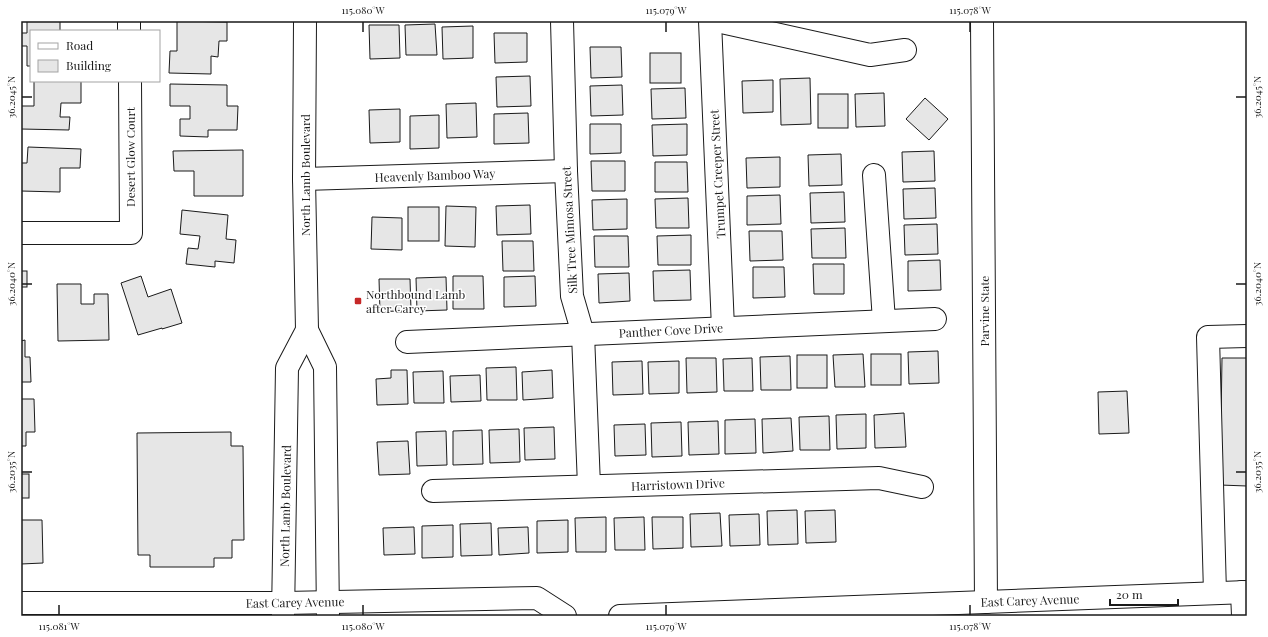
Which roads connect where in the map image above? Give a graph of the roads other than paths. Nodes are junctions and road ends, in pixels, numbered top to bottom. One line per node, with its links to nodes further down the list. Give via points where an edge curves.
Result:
1 (304, 21): 10 (street, North Lamb Boulevard)
2 (562, 21): 8 (street, Silk Tree Mimosa Street)
3 (710, 21): 14 (street, Trumpet Creeper Street)
4 (717, 21): 6 (street, via 870,55)
5 (982, 21): 25 (street, Parvine State)
6 (905, 50)
7 (130, 82): 11 (street, Desert Glow Court, via 131,233)
8 (566, 171): 10 (street, Heavenly Bamboo Way); 16 (street, Silk Tree Mimosa Street, via 572,296)
9 (874, 175): 13 (street)
10 (304, 179): 15 (street, North Lamb Boulevard)
11 (21, 233)
12 (936, 319): 13 (street, Panther Cove Drive)
13 (884, 321): 14 (street, Panther Cove Drive)
14 (723, 328): 16 (street, Panther Cove Drive)
15 (307, 330): 27 (street, North Lamb Boulevard, via 325,368); 28 (street, North Lamb Boulevard, via 286,368)
16 (583, 334): 18 (street, Panther Cove Drive); 19 (street, Silk Tree Mimosa Street)
17 (1247, 336): 23 (street, via 1208,337)
18 (407, 342)
19 (589, 486): 20 (street, Harristown Drive, via 879,478); 21 (street, Harristown Drive)
20 (922, 487)
21 (433, 491)
22 (1245, 592): 23 (street, East Carey Avenue); 34 (street)
23 (1215, 593): 24 (street, East Carey Avenue)
24 (1018, 601): 25 (street, East Carey Avenue); 33 (street)
25 (986, 602): 29 (street, East Carey Avenue)
26 (21, 603): 28 (street, East Carey Avenue)
27 (327, 609): 28 (street, East Carey Avenue); 31 (street, East Carey Avenue, via 537,598)
28 (284, 610)
29 (931, 610): 30 (street, East Carey Avenue)
30 (706, 614): 32 (street, East Carey Avenue)
31 (565, 616)
32 (620, 616)
33 (1036, 616)
34 (1242, 616)

